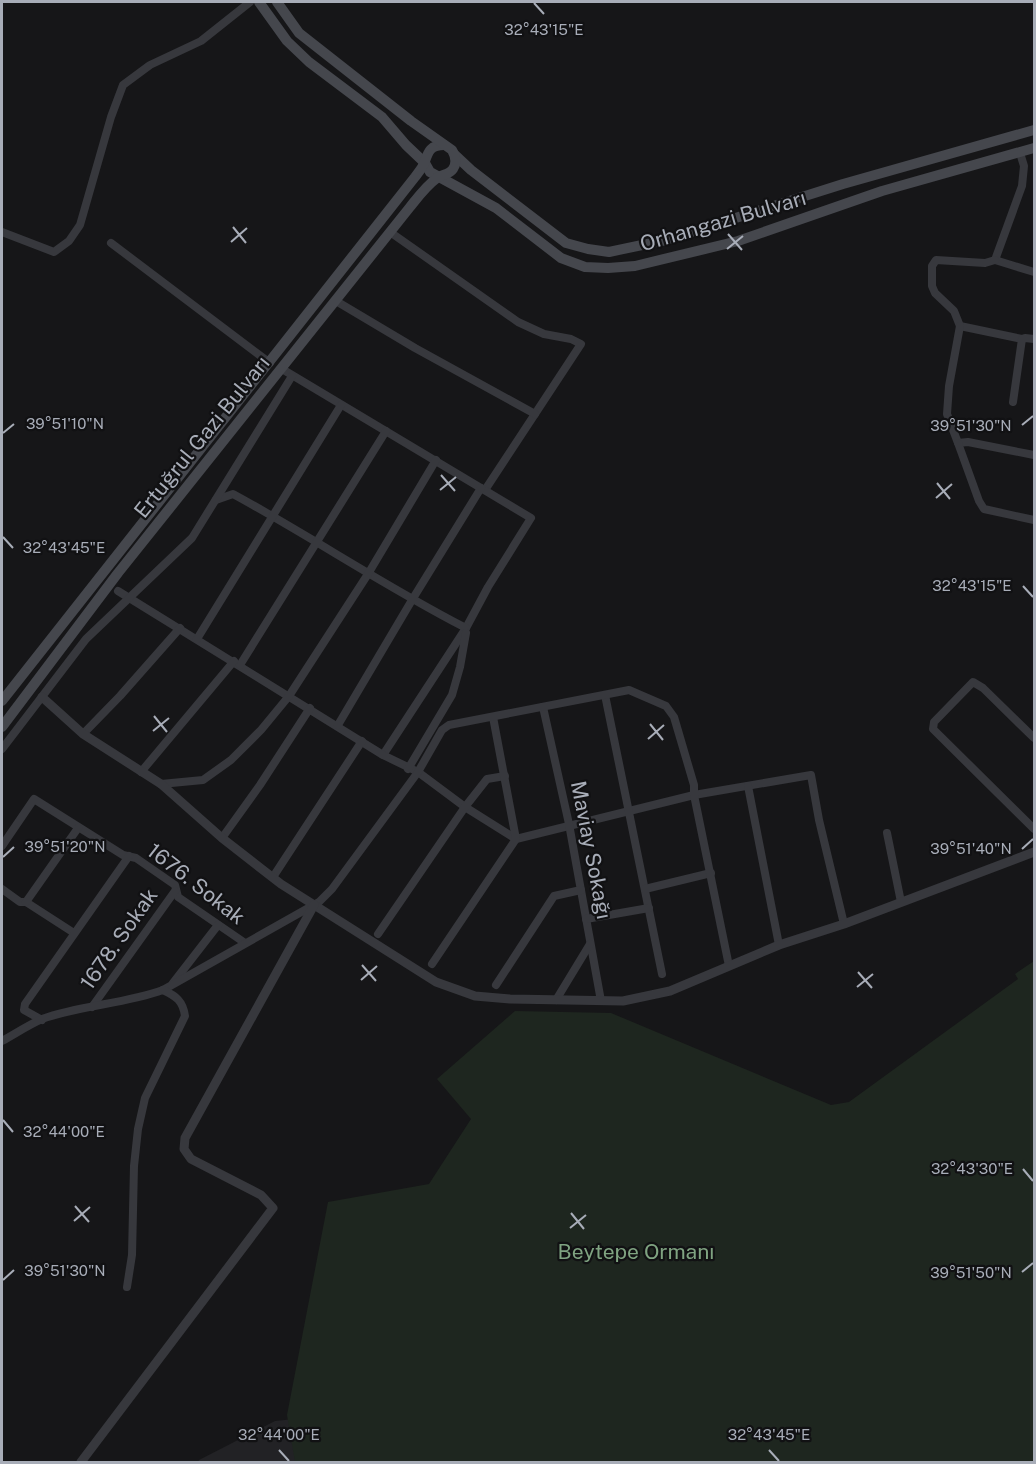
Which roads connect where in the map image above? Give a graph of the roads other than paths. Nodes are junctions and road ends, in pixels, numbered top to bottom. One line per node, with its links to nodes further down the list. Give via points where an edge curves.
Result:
1 (250, 2): 14 (street, via 201,40 150,65 123,85 80,225 69,241 54,252)
2 (260, 2): 9 (main road, Orhangazi Bulvarı, via 287,41 382,117)
3 (277, 2): 5 (main road, Orhangazi Bulvarı, via 298,33)
4 (1035, 130): 11 (main road, Orhangazi Bulvarı)
5 (444, 145): 8 (main road, Orhangazi Bulvarı); 9 (main road, via 430,149)
6 (1035, 148): 7 (main road, Orhangazi Bulvarı)
7 (1020, 153): 13 (main road, Orhangazi Bulvarı, via 882,191); 18 (street, via 1024,166 1022,186)
8 (455, 155): 10 (main road, via 453,170); 12 (main road, Orhangazi Bulvarı, via 566,243 588,249 629,249)
9 (425, 163): 10 (main road, Orhangazi Bulvarı, via 430,172); 24 (main road, Ertuğrul Gazi Bulvarı)
10 (439, 176): 15 (main road, Ertuğrul Gazi Bulvarı); 16 (main road, Orhangazi Bulvarı, via 496,208 561,258 585,267 635,266)
11 (775, 207): 12 (main road, Orhangazi Bulvarı); 13 (main road, via 782,218)
12 (757, 212): 16 (main road, via 756,225)
13 (780, 228): 16 (main road, Orhangazi Bulvarı)
14 (2, 232)
15 (390, 232): 20 (main road, Ertuğrul Gazi Bulvarı); 29 (street, via 518,322 581,344)
16 (763, 233)
17 (111, 243): 24 (street)
18 (995, 260): 19 (street); 21 (street, via 936,260 932,266 935,293 954,311)
19 (1035, 272)
20 (336, 301): 25 (main road, Ertuğrul Gazi Bulvarı); 29 (street)
21 (960, 326): 22 (street); 31 (street, via 947,414)
22 (1022, 339): 23 (street); 27 (street)
23 (1035, 339)
24 (270, 363): 52 (main road, Ertuğrul Gazi Bulvarı)
25 (282, 369): 26 (street); 39 (main road, Ertuğrul Gazi Bulvarı)
26 (292, 376): 28 (street); 35 (street)
27 (1013, 402)
28 (341, 405): 30 (street); 36 (street)
29 (535, 414): 34 (street)
30 (386, 431): 33 (street); 38 (street)
31 (958, 444): 32 (street, via 968,442); 37 (street, via 984,509)
32 (1035, 455)
33 (436, 460): 34 (street); 40 (street)
34 (483, 489): 44 (street); 46 (street, via 531,518)
35 (216, 500): 36 (street, via 233,494); 43 (street, via 192,538)
36 (272, 515): 38 (street); 47 (street)
37 (1035, 519)
38 (316, 542): 40 (street); 48 (street)
39 (118, 573): 41 (street); 42 (main road, Ertuğrul Gazi Bulvarı)
40 (368, 574): 44 (street); 50 (street)
41 (118, 591): 42 (street); 43 (street)
42 (99, 597): 57 (main road, Ertuğrul Gazi Bulvarı)
43 (129, 599): 45 (street); 51 (street, via 86,639)
44 (412, 600): 46 (street); 56 (street)
45 (180, 628): 47 (street); 58 (street)
46 (466, 628): 62 (street); 63 (street, via 452,695)
47 (197, 639): 48 (street)
48 (237, 663): 50 (street); 64 (street)
49 (605, 694): 53 (street); 69 (street, via 629,690 666,706 674,717); 71 (street)
50 (289, 696): 54 (street); 67 (street, via 231,760 203,780)
51 (42, 697): 58 (street); 61 (street)
52 (2, 701)
53 (543, 707): 55 (street); 72 (street, Maviay Sokağı)
54 (310, 708): 56 (street); 76 (street)
55 (493, 717): 65 (street, via 442,730); 66 (street)
56 (338, 725): 60 (street)
57 (2, 727)
58 (83, 734): 64 (street)
59 (1035, 738): 74 (street, via 973,682 934,722 933,729)
60 (362, 741): 62 (street); 82 (street)
61 (2, 749)
62 (383, 755): 63 (street)
63 (408, 769): 65 (street)
64 (141, 772): 67 (street)
65 (417, 772): 70 (street); 89 (street, via 332,889)
66 (505, 776): 70 (street, via 487,779); 77 (street)
67 (161, 784): 76 (street)
68 (748, 786): 69 (street); 92 (street, via 811,775); 98 (street)
69 (694, 795): 71 (street); 81 (street)
70 (465, 807): 77 (street); 95 (street)
71 (630, 810): 72 (street); 84 (street)
72 (569, 825): 77 (street); 85 (street, Maviay Sokağı)
73 (78, 828): 78 (street, 1676. Sokak, via 34,799); 80 (street, 1676. Sokak); 87 (street)
74 (1035, 829)
75 (887, 833): 88 (street)
76 (222, 838): 82 (street)
77 (516, 839): 99 (street)
78 (2, 846)
79 (1035, 852): 88 (street)
80 (129, 856): 86 (street, 1676. Sokak, via 175,885); 94 (street)
81 (711, 873): 84 (street); 100 (street)
82 (273, 877): 89 (street)
83 (2, 888): 87 (street, via 20,902)
84 (645, 889): 90 (street)
85 (581, 890): 91 (street, Maviay Sokağı); 102 (street, via 555,896)
86 (175, 891): 93 (street, 1676. Sokak); 106 (street, 1678. Sokak)
87 (26, 902): 94 (street)
88 (901, 902): 92 (street)
89 (314, 905): 96 (street); 104 (street, via 444,986 475,996); 110 (street, via 185,1138 184,1149 191,1159 261,1195 273,1208)
90 (649, 908): 91 (street); 101 (street)
91 (586, 919): 97 (street, Maviay Sokağı)
92 (844, 924): 98 (street)
93 (218, 925): 96 (street, 1676. Sokak); 103 (street)
94 (74, 933): 107 (street, via 25,1004 24,1010)
95 (378, 934)
96 (244, 943): 103 (street)
97 (590, 944): 104 (street); 105 (street, Maviay Sokağı)
98 (779, 945): 100 (street)
99 (432, 964)
100 (729, 966): 105 (street, via 670,991 623,1001)
101 (662, 974)
102 (496, 985)
103 (167, 988): 106 (street); 109 (street, via 184,1006 185,1016 144,1098 134,1166 132,1254)
104 (556, 1000): 105 (street)
105 (600, 1000)
106 (92, 1007): 107 (street)
107 (42, 1020): 108 (street)
108 (2, 1041)
109 (127, 1287)
110 (81, 1462)

